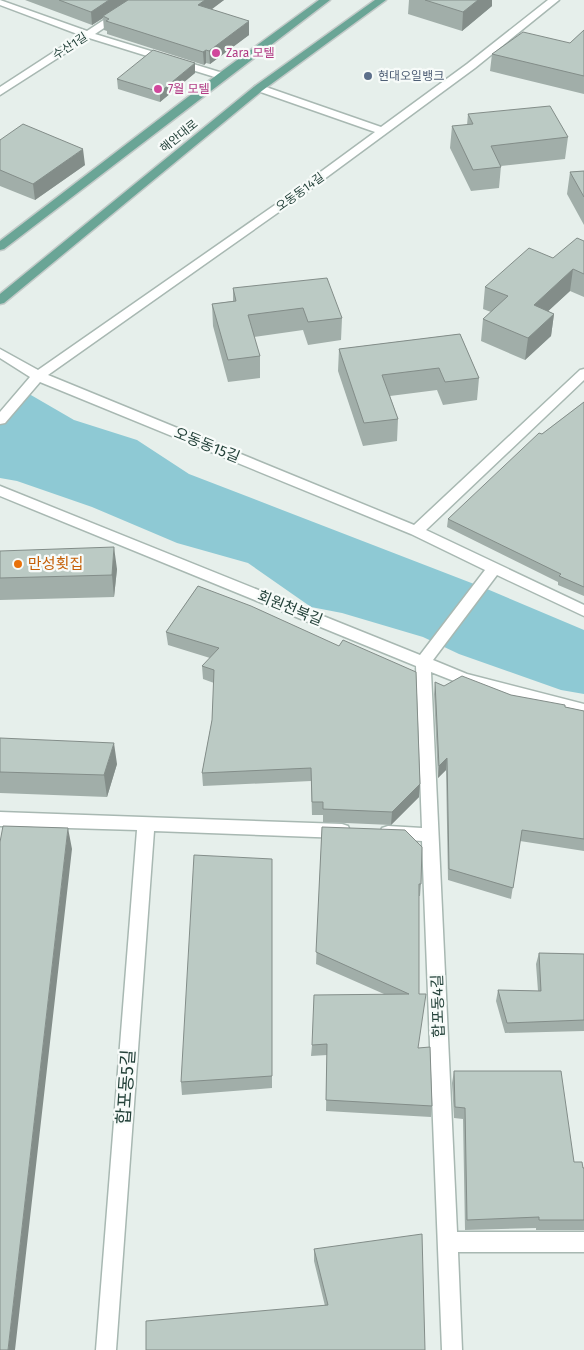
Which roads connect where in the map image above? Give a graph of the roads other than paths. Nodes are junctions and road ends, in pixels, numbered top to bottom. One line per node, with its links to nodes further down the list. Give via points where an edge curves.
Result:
1 (141, 0): 6 (street, 수산1길)
2 (325, 0): 7 (main road, 해안대로)
3 (381, 0): 8 (main road, 해안대로)
4 (554, 0): 10 (street, 오동동14길)
5 (0, 2): 6 (street)
6 (88, 34): 7 (street); 9 (street, 수산1길)
7 (222, 76): 11 (main road, 해안대로)
8 (259, 88): 10 (street); 12 (main road, 해안대로)
9 (0, 92)
10 (383, 131): 15 (street, 오동동14길)
11 (0, 247)
12 (0, 300)
13 (0, 353): 15 (street, 오동동15길)
14 (584, 373): 18 (street)
15 (38, 376): 16 (street, 오동동14길); 18 (street, 오동동15길)
16 (0, 420)
17 (0, 491): 21 (street, 회원천북길)
18 (416, 531): 19 (street, 오동동15길)
19 (494, 569): 20 (street, 오동동15길); 21 (street)
20 (584, 611)
21 (423, 662): 22 (street, 회원천북길, via 464,679); 25 (street, 합포동4길)
22 (584, 710)
23 (0, 818): 24 (street)
24 (146, 824): 25 (street); 28 (street, 합포동5길)
25 (431, 835): 26 (street, 합포동4길)
26 (448, 1242): 27 (street); 29 (street, 합포동4길)
27 (584, 1242)
28 (106, 1350)
29 (452, 1350)

